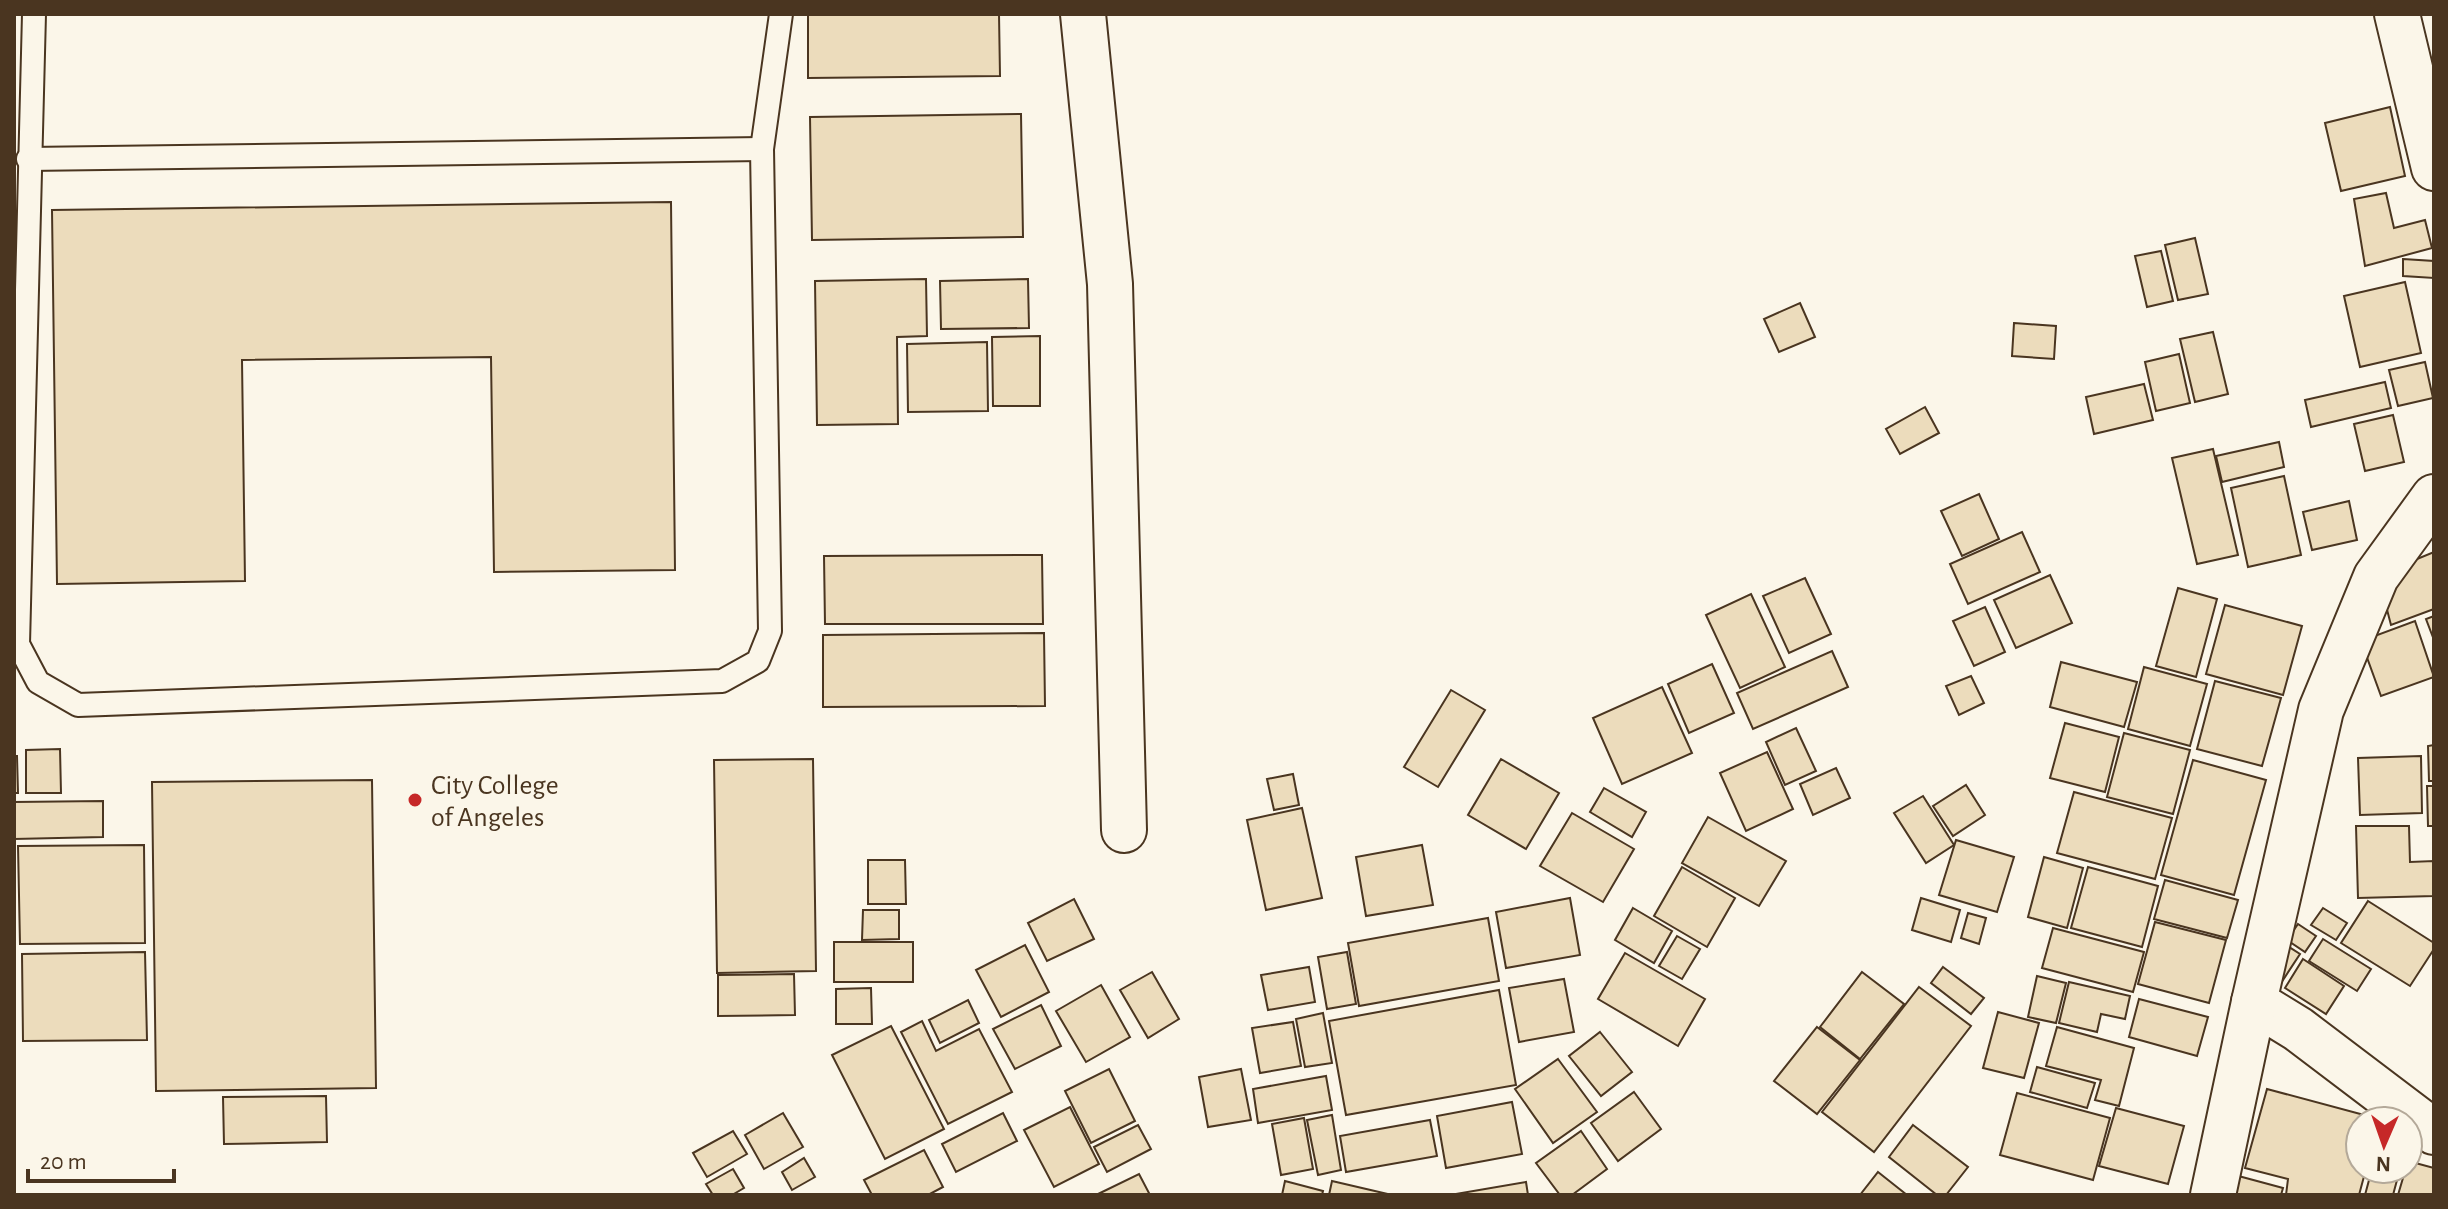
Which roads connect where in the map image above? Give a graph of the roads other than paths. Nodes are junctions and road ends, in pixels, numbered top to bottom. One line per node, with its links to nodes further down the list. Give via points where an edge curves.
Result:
1 (34, 14): 6 (lane)
2 (781, 14): 5 (lane)
3 (1083, 14): 9 (street, via 1110,284)
4 (2397, 14): 7 (street)
5 (762, 149): 6 (lane); 6 (lane, via 770,631 758,661 722,681 78,705 38,682 18,644)
6 (28, 159)
7 (2434, 168)
8 (2434, 497): 10 (street, via 2376,577 2321,710)
9 (1124, 830)
10 (2254, 1002): 11 (street); 12 (street)
11 (2434, 1132)
12 (2213, 1195)

